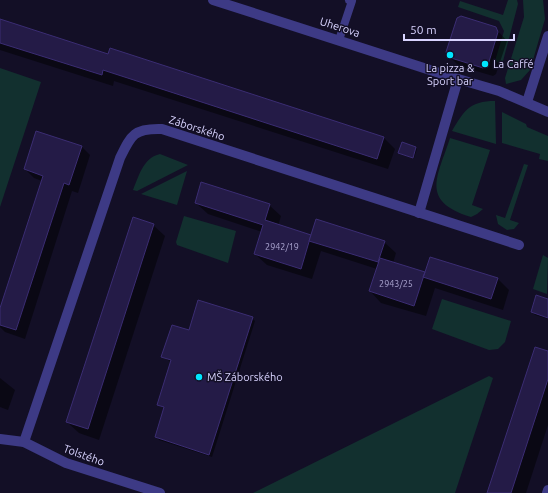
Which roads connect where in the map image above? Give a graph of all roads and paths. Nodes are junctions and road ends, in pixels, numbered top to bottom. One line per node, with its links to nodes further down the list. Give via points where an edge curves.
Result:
1 (213, 0): 4 (street, Uherova)
2 (349, 0): 4 (lane, via 352,1)
3 (548, 36): 6 (street)
4 (339, 40): 5 (street, Uherova)
5 (458, 79): 6 (street, Uherova); 8 (street)
6 (527, 102): 7 (street, Uherova)
7 (548, 112)
8 (419, 213): 9 (street, Záborského); 11 (street, Záborského, via 162,129 145,129 129,139 120,158)
9 (520, 245)
10 (0, 439): 11 (street, Tolstého)
11 (24, 442): 13 (street, Tolstého, via 66,463)
12 (548, 490): 14 (street)
13 (160, 493)
14 (547, 493)

